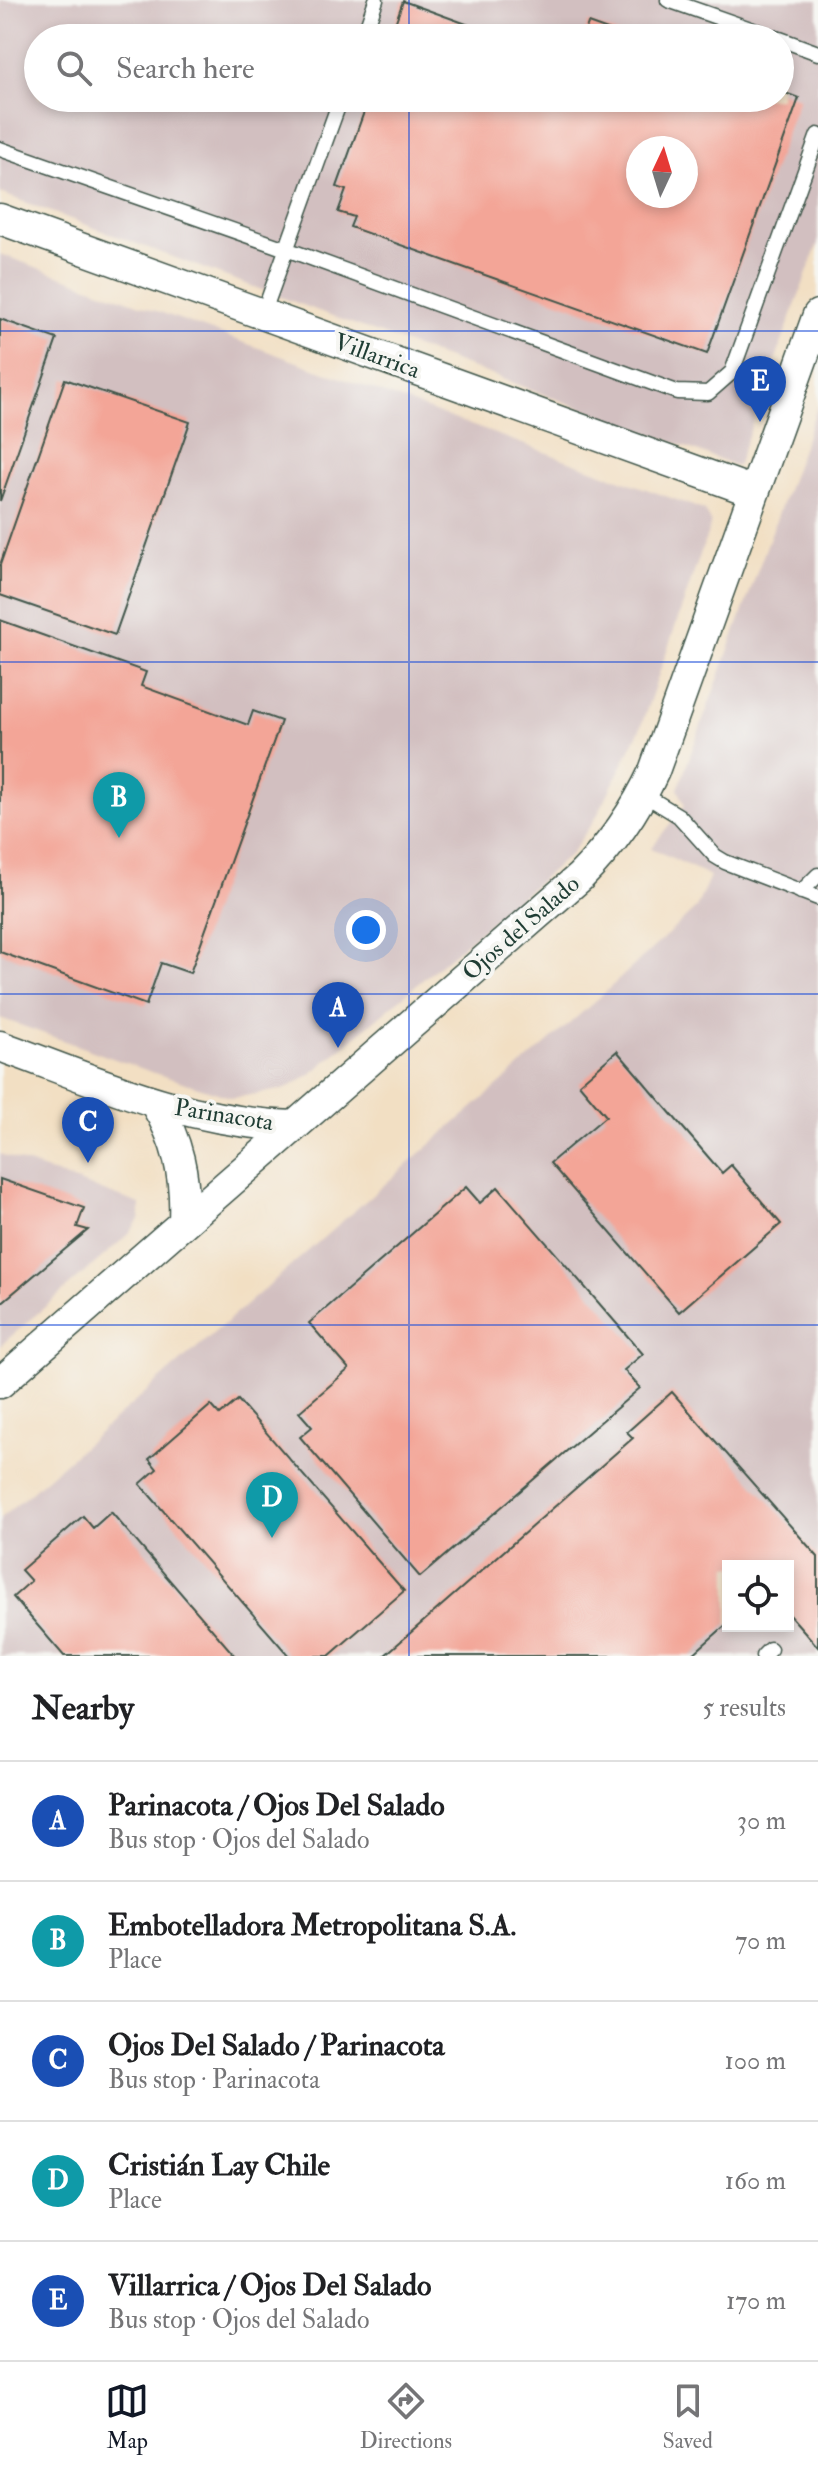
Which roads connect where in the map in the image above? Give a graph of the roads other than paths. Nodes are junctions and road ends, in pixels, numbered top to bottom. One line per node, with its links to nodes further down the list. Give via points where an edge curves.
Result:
1 (376, 0): 3 (lane)
2 (668, 0): 4 (lane)
3 (368, 24)
4 (736, 24)
5 (794, 45): 6 (lane)
6 (818, 53)
7 (336, 112): 11 (lane)
8 (818, 135): 11 (lane, via 732,372 708,393 677,392)
9 (0, 149): 11 (lane)
10 (0, 219): 12 (street, Villarrica)
11 (286, 249): 12 (lane)
12 (263, 314): 14 (street, Villarrica)
13 (818, 315): 14 (street, Ojos del Salado)
14 (754, 492): 15 (street, Ojos del Salado)
15 (643, 794): 17 (lane, via 679,816 715,856); 21 (street, Ojos del Salado, via 616,838 580,877)
16 (818, 875): 17 (lane)
17 (801, 892): 18 (lane)
18 (818, 898)
19 (0, 1046): 20 (street, Parinacota)
20 (155, 1103): 21 (street, Parinacota, via 222,1120); 22 (street, Parinacota, via 180,1159)
21 (294, 1126): 22 (street, Ojos del Salado)
22 (184, 1221): 23 (street, Ojos del Salado)
23 (0, 1383)

